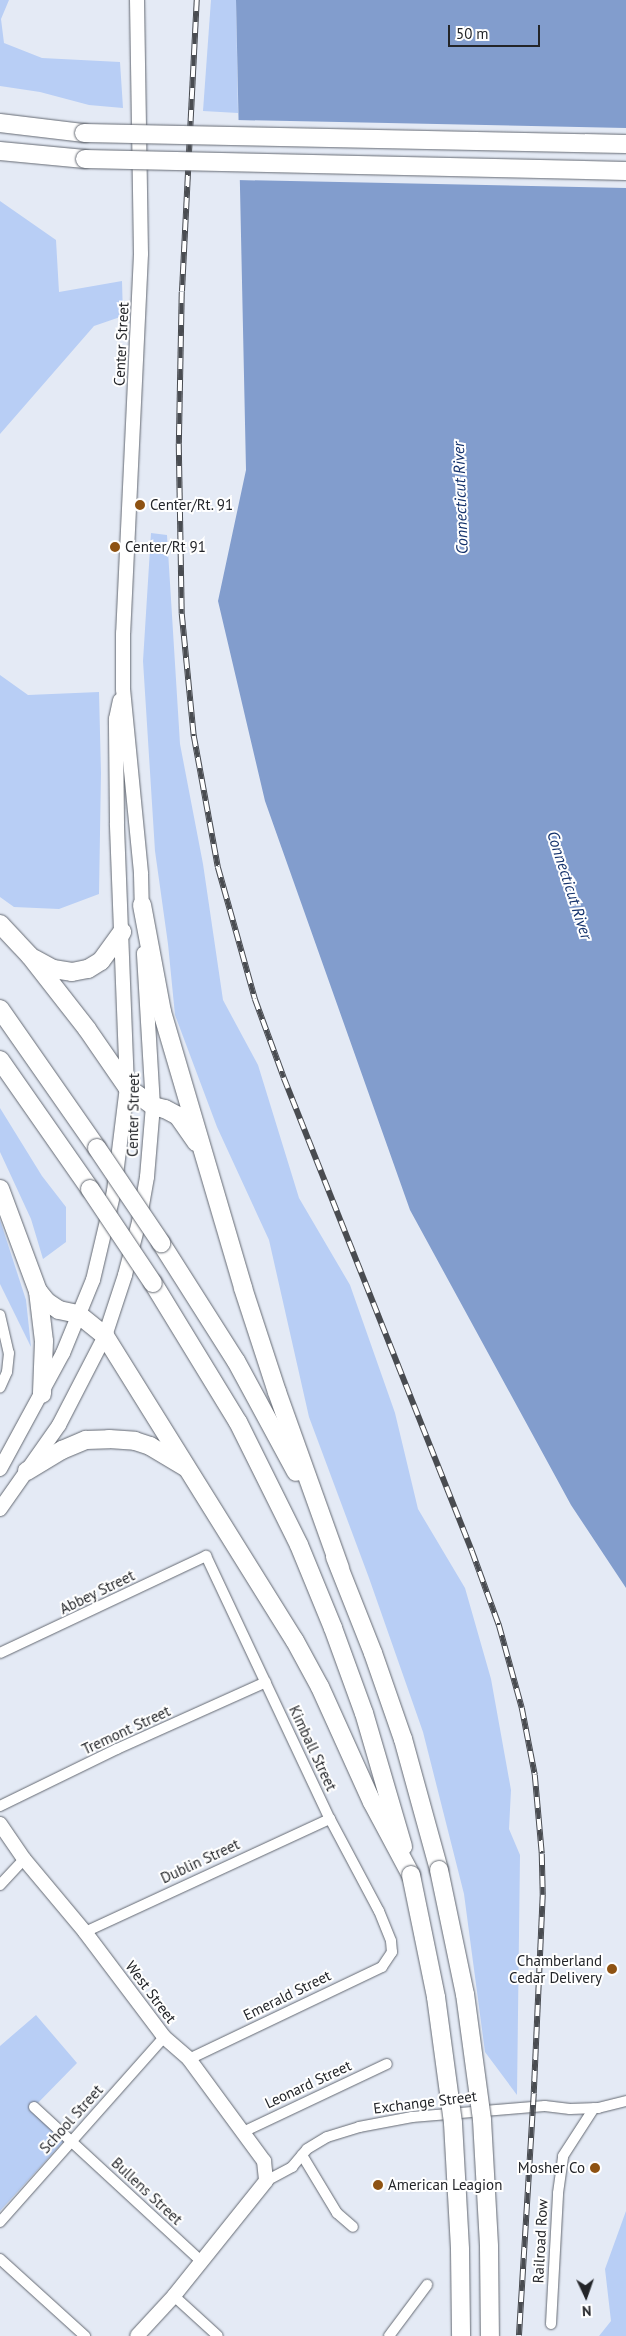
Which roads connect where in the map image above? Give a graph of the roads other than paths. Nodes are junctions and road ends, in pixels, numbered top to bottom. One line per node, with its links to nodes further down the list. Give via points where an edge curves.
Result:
1 (137, 0): 6 (main road, Center Street, via 142,245)
2 (3, 123): 3 (highway, bridge, via 84,132)
3 (626, 144)
4 (0, 153): 5 (highway, bridge, via 85,159)
5 (626, 171)
6 (123, 688): 7 (main road, Center Street); 9 (main road, Center Street, via 116,719)
7 (142, 905): 14 (main road, Center Street); 15 (highway, via 162,1012)
8 (0, 924): 10 (highway)
9 (122, 932): 10 (highway, via 101,961 88,969 72,972 53,969); 13 (main road, Center Street)
10 (30, 956): 13 (highway, via 87,1029)
11 (0, 1009): 28 (highway, bridge, via 98,1148 212,1322 260,1403)
12 (0, 1060): 35 (highway, bridge, via 153,1283 238,1422 299,1545 333,1628 364,1713)
13 (126, 1087): 14 (highway); 18 (main road, Center Street, via 114,1191 93,1280)
14 (153, 1106): 15 (highway, via 178,1116); 20 (main road, Center Street, via 147,1177 139,1222)
15 (204, 1155): 28 (highway, via 277,1392)
16 (0, 1189): 17 (highway)
17 (38, 1291): 18 (highway, via 59,1310); 22 (highway, via 44,1341)
18 (78, 1314): 20 (highway); 22 (main road, Center Street)
19 (0, 1315): 21 (street, via 9,1353 7,1372)
20 (105, 1336): 24 (highway); 25 (main road, Center Street, via 59,1425)
21 (0, 1388)
22 (42, 1394): 23 (main road, Center Street)
23 (0, 1469)
24 (188, 1469): 25 (highway, via 150,1446 109,1439 86,1440); 35 (highway, via 316,1679 372,1802)
25 (27, 1471): 26 (main road, Center Street)
26 (0, 1508)
27 (206, 1556): 29 (street, Abbey Street); 30 (street, Kimball Street)
28 (340, 1568): 61 (highway, bridge, via 403,1739 439,1870 465,1994 482,2120)
29 (0, 1653)
30 (266, 1682): 31 (street, Tremont Street); 32 (street, Kimball Street)
31 (0, 1806)
32 (330, 1819): 37 (street, Dublin Street); 38 (street, Kimball Street, via 380,1911)
33 (0, 1824): 34 (main road, West Street)
34 (24, 1859): 36 (street); 37 (main road, West Street)
35 (411, 1875): 60 (highway, bridge, via 436,1997 453,2123 460,2241)
36 (0, 1885)
37 (85, 1932): 39 (main road, West Street)
38 (392, 1952): 40 (street, Emerald Street, via 382,1967)
39 (164, 2036): 40 (main road, West Street); 46 (street, School Street)
40 (189, 2059): 45 (main road, West Street)
41 (387, 2064): 45 (street, Leonard Street)
42 (626, 2101): 44 (street, Exchange Street)
43 (34, 2107): 46 (street, Bullens Street)
44 (594, 2108): 47 (street, Exchange Street, via 545,2106 412,2117 338,2133); 55 (street, Railroad Row, via 563,2156)
45 (243, 2132): 48 (main road, West Street, via 264,2161)
46 (72, 2141): 49 (street, School Street); 52 (street, Bullens Street)
47 (302, 2155): 48 (street, Exchange Street, via 292,2167); 50 (street, via 337,2213)
48 (266, 2181): 52 (main road, Exchange Street)
49 (0, 2222)
50 (353, 2227)
51 (0, 2259): 56 (street)
52 (202, 2262): 54 (main road, Exchange Street)
53 (427, 2285): 59 (street)
54 (174, 2296): 57 (main road, Exchange Street); 58 (street)
55 (551, 2324)
56 (85, 2336)
57 (137, 2336)
58 (218, 2336)
59 (389, 2336)
60 (461, 2336)
61 (490, 2336)

